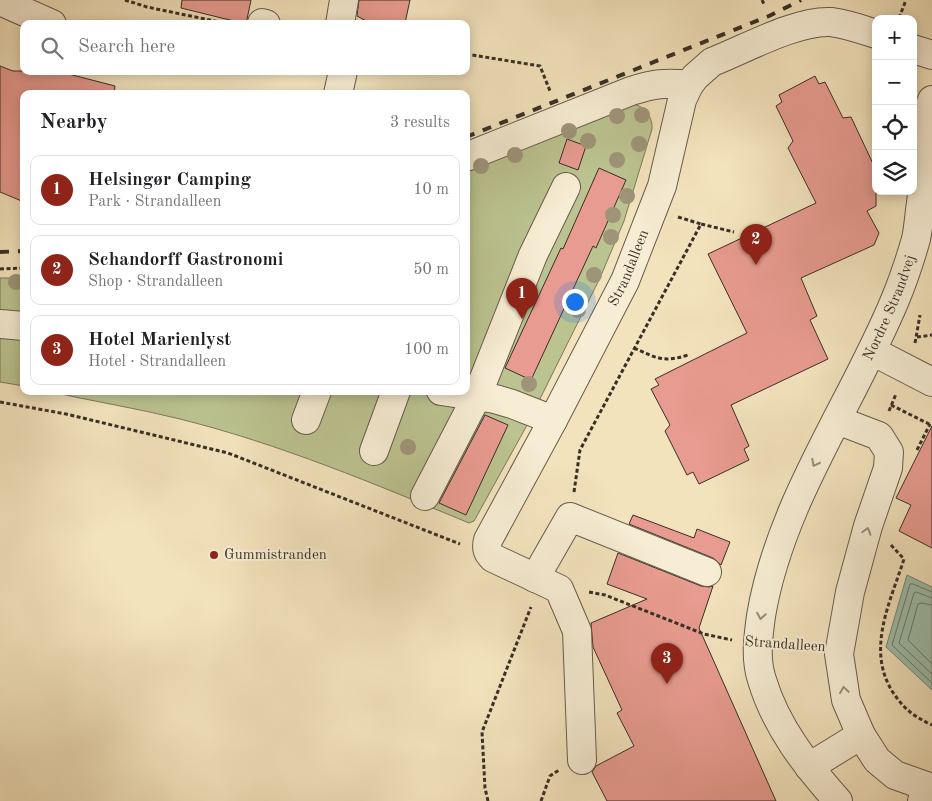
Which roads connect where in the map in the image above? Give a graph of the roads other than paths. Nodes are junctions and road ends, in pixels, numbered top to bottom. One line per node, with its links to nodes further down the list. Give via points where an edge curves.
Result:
1 (344, 0): 4 (street)
2 (0, 1): 3 (street)
3 (43, 20)
4 (341, 20)
5 (872, 33): 9 (street, Strandalleen, via 830,22 796,27 712,62)
6 (917, 50): 7 (street)
7 (932, 55)
8 (342, 75): 10 (street)
9 (689, 85): 12 (street, via 670,82 631,91); 23 (street, Strandalleen, via 682,100 662,186 634,261)
10 (339, 90)
11 (932, 100): 16 (street, Nordre Strandvej, via 916,238 896,299)
12 (470, 155)
13 (566, 187): 21 (street, via 533,255)
14 (0, 324): 15 (street)
15 (20, 326)
16 (872, 351): 17 (street); 24 (street, Nordre Strandvej)
17 (932, 382)
18 (315, 395): 22 (street)
19 (395, 395): 25 (street)
20 (470, 395): 21 (street)
21 (477, 396): 23 (street, via 512,404); 26 (street)
22 (306, 420)
23 (553, 420): 28 (street, Strandalleen, via 486,547 493,558)
24 (837, 420): 29 (street, one-way to 24, via 846,700 839,654 850,592 888,468 889,452 879,436); 31 (street, Nordre Strandvej, one-way to 31, via 799,495 776,555 764,599 757,645 761,679 780,723)
25 (374, 452)
26 (425, 496)
27 (708, 572): 28 (street, via 570,517)
28 (545, 583): 30 (street, via 577,631)
29 (861, 735): 31 (street); 33 (street, via 877,760 895,775 926,786)
30 (582, 760)
31 (809, 767): 32 (street, Nordre Strandvej)
32 (838, 801)
33 (922, 801)

